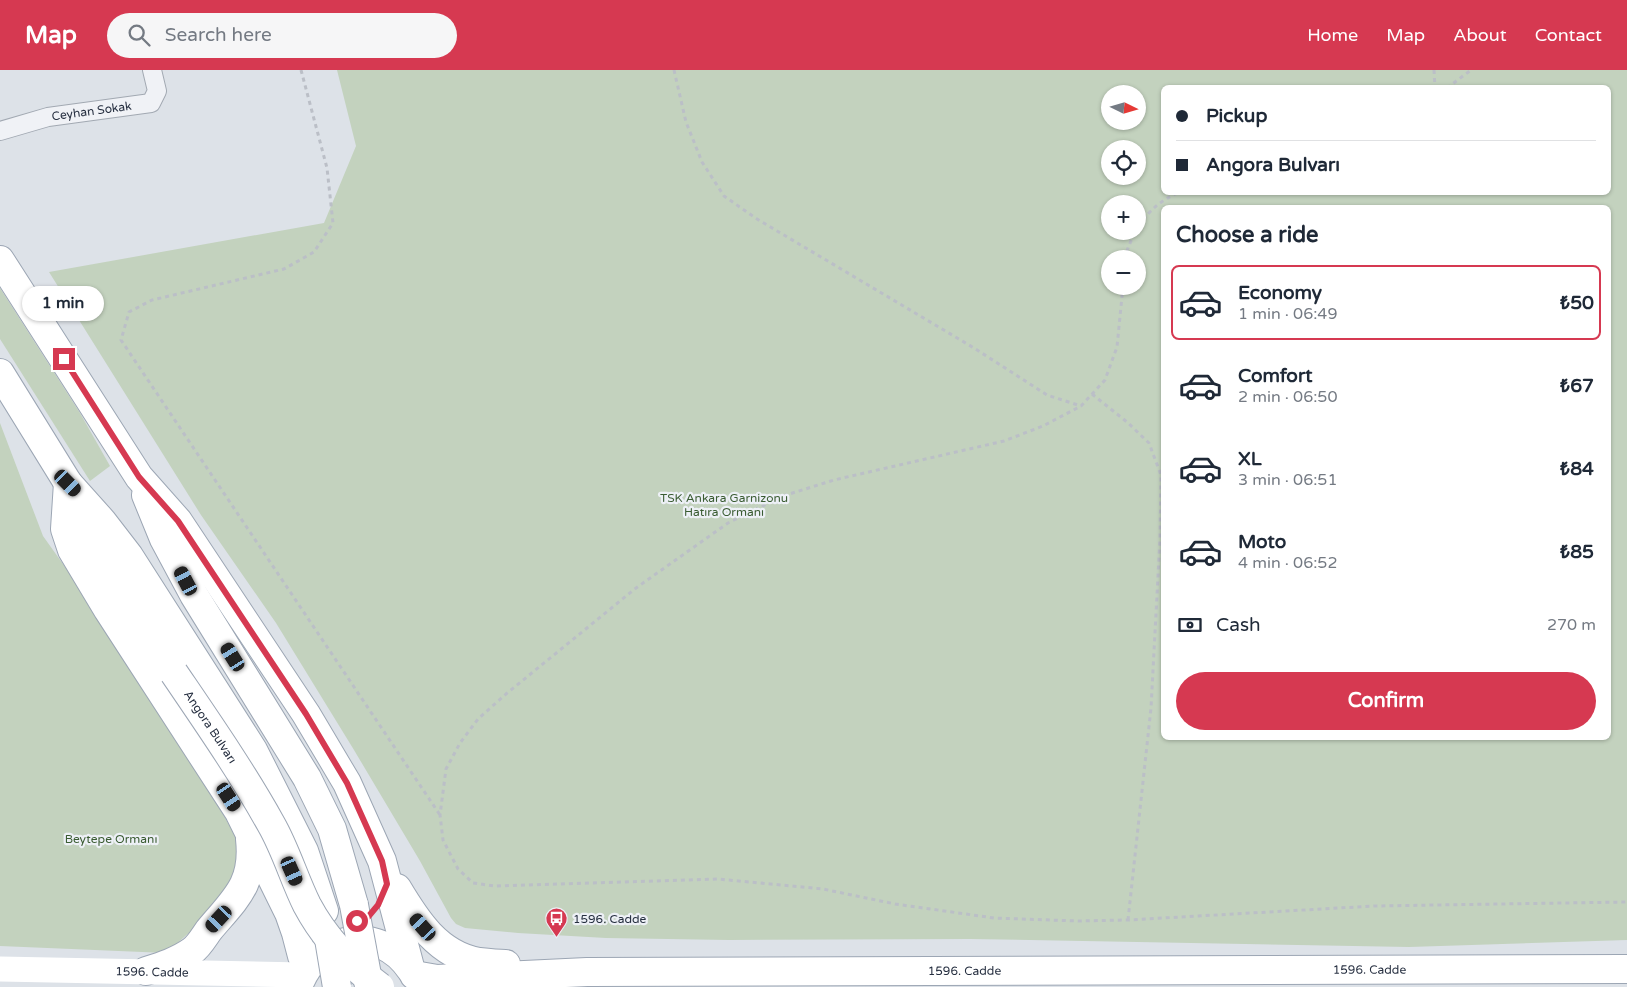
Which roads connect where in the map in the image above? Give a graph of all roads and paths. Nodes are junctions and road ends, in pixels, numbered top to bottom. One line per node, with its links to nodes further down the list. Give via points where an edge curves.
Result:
1 (152, 70): 8 (street, Ceyhan Sokak, via 157,92 151,103 48,117)
2 (301, 70): 18 (path, via 327,168 333,223 314,252 284,269 152,300 129,312 121,340)
3 (674, 70): 15 (path, via 689,130 702,162 724,196 756,219 1048,395)
4 (1434, 70): 6 (path)
5 (1471, 70): 7 (path)
6 (1435, 85)
7 (1451, 85)
8 (0, 131)
9 (1173, 195): 10 (path)
10 (1146, 216)
11 (0, 260): 16 (main road)
12 (1122, 295): 14 (path, via 1117,347 1105,380)
13 (0, 373): 17 (main road, Angora Bulvarı)
14 (1092, 394): 15 (path); 23 (path, via 1149,443 1161,475 1151,708)
15 (1081, 406): 18 (path, via 1004,441 834,480 783,496 728,523 636,588 478,719 446,769)
16 (139, 477): 20 (main road, via 178,521 306,714 347,783); 34 (main road, bridge, via 164,539 194,595 307,778 332,829 354,905)
17 (68, 483): 19 (main road, Angora Bulvarı, via 65,529 72,550 239,812); 33 (main road, Angora Bulvarı, bridge, via 130,556 253,750 304,851 324,911); 35 (main road, Angora Bulvarı, bridge, via 84,534 272,826 307,905 328,939 349,962)
18 (440, 815): 23 (path, via 443,840 458,869 473,883 495,886 718,879 823,889 895,904 994,918)
19 (249, 835): 22 (main road, Angora Bulvarı); 26 (main road, via 252,858 248,874 228,909 194,950)
20 (384, 873): 22 (main road, via 378,905 368,917 332,927 313,927 303,924); 27 (main road, via 414,918 431,936 457,955 477,962); 30 (main road)
21 (1627, 902): 23 (path, via 1374,906)
22 (290, 913): 31 (main road, Angora Bulvarı, via 302,956)
23 (1128, 920)
24 (0, 969): 26 (main road, 1596. Cadde)
25 (1627, 969): 28 (main road, 1596. Cadde)
26 (146, 971): 31 (main road, 1596. Cadde)
27 (587, 972): 28 (main road, 1596. Cadde); 30 (main road, 1596. Cadde, via 446,979)
28 (648, 972): 36 (main road, via 627,979)
29 (0, 975): 32 (main road)
30 (414, 976): 31 (main road, via 398,955 384,945 350,940 319,954)
31 (302, 977)
32 (13, 987)
33 (337, 987)
34 (370, 987)
35 (380, 987)
36 (619, 987)

